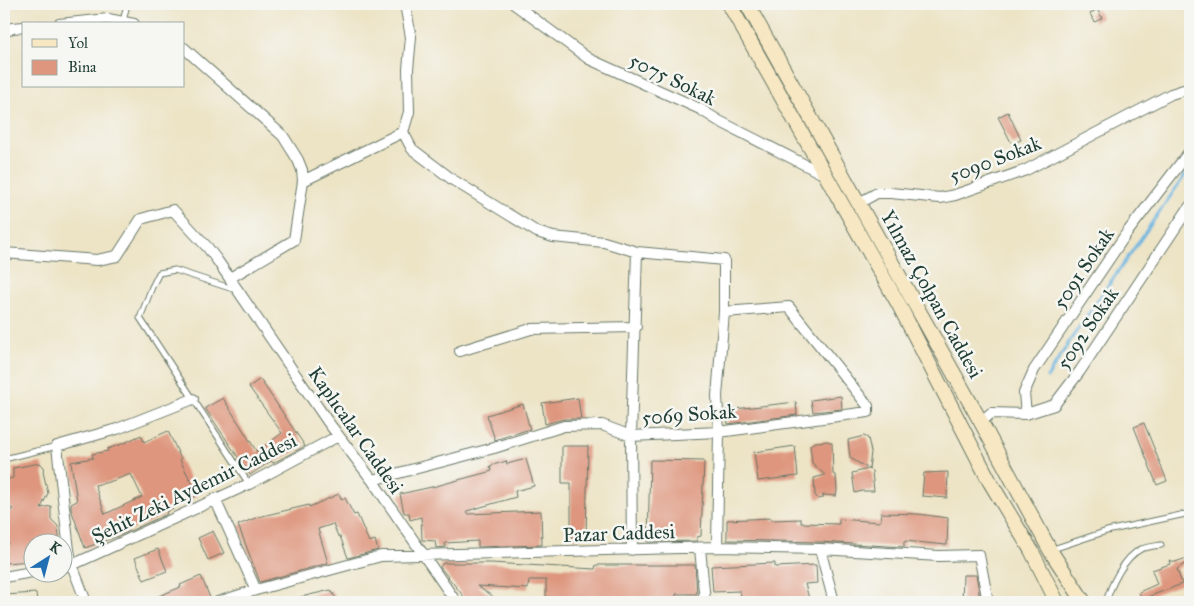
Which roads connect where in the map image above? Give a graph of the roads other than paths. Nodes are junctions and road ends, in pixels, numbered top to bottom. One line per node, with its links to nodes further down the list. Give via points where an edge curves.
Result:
1 (127, 4): 8 (lane)
2 (405, 4): 13 (street, via 411,37 409,112)
3 (514, 4): 15 (street, 5075 Sokak, via 589,59 700,108)
4 (729, 4): 15 (main road, Yılmaz Çolpan Caddesi)
5 (747, 4): 17 (main road, Yılmaz Çolpan Caddesi)
6 (79, 22): 7 (street, via 108,19)
7 (124, 22)
8 (129, 22)
9 (22, 27): 10 (street)
10 (4, 33)
11 (185, 49): 16 (street, via 283,136 298,160)
12 (1190, 88): 17 (street, 5090 Sokak, via 1171,94 1026,170 955,195 940,198 877,193)
13 (403, 132): 16 (street); 19 (street, via 412,149 453,180 537,232 553,237 604,242)
14 (1190, 151): 27 (street, 5091 Sokak, via 1126,234 1034,370 1024,393)
15 (825, 175): 57 (main road, Yılmaz Çolpan Caddesi, via 899,306)
16 (303, 181): 21 (street, via 294,240)
17 (859, 203): 28 (main road, Yılmaz Çolpan Caddesi)
18 (1190, 206): 27 (street, 5092 Sokak, via 1054,405)
19 (638, 252): 23 (street, via 724,260); 24 (street)
20 (4, 253): 21 (street, Kaplıcalar Caddesi, via 97,260 117,256 141,219 173,210)
21 (230, 278): 22 (street, Kaplıcalar Caddesi)
22 (238, 291): 26 (lane, via 175,270 159,273 152,287 140,318); 30 (street, Kaplıcalar Caddesi)
23 (724, 312): 29 (street, via 717,396); 29 (street, 5069 Sokak, via 789,307 868,406 868,412)
24 (636, 328): 25 (street, via 531,329); 31 (street)
25 (460, 351)
26 (193, 399): 32 (street, via 117,430); 35 (lane)
27 (1026, 414): 28 (street, 5092 Sokak, via 991,413)
28 (981, 422): 44 (main road, Yılmaz Çolpan Caddesi)
29 (719, 432): 31 (street, 5069 Sokak); 40 (street)
30 (338, 436): 34 (street, Kaplıcalar Caddesi); 35 (street, Şehit Zeki Aydemir Caddesi)
31 (631, 436): 34 (street, 5069 Sokak, via 602,425 564,426); 43 (street)
32 (58, 446): 33 (lane); 38 (street)
33 (4, 460)
34 (372, 480): 45 (street, Kaplıcalar Caddesi)
35 (249, 484): 36 (street, Şehit Zeki Aydemir Caddesi)
36 (215, 499): 46 (street, Şehit Zeki Aydemir Caddesi); 50 (street)
37 (1190, 513): 44 (lane, via 1107,531)
38 (65, 534)
39 (1161, 545): 59 (lane, via 1141,550 1129,560 1115,577)
40 (717, 547): 41 (street, Pazar Caddesi); 42 (street, Pazar Caddesi)
41 (700, 548): 43 (street, Pazar Caddesi); 54 (street)
42 (820, 549): 55 (street); 56 (street, Pazar Caddesi, via 939,556 979,555)
43 (632, 550): 45 (street, Pazar Caddesi)
44 (1050, 550): 58 (main road, Yılmaz Çolpan Caddesi)
45 (423, 554): 50 (street, Pazar Caddesi, via 381,556); 53 (street, Kaplıcalar Caddesi)
46 (72, 564)
47 (22, 574): 49 (street)
48 (72, 575): 51 (street)
49 (4, 577)
50 (256, 590): 52 (street, Pazar Caddesi)
51 (86, 602)
52 (218, 602)
53 (456, 602)
54 (705, 602)
55 (834, 602)
56 (988, 602)
57 (1056, 602)
58 (1084, 602)
59 (1106, 602)

